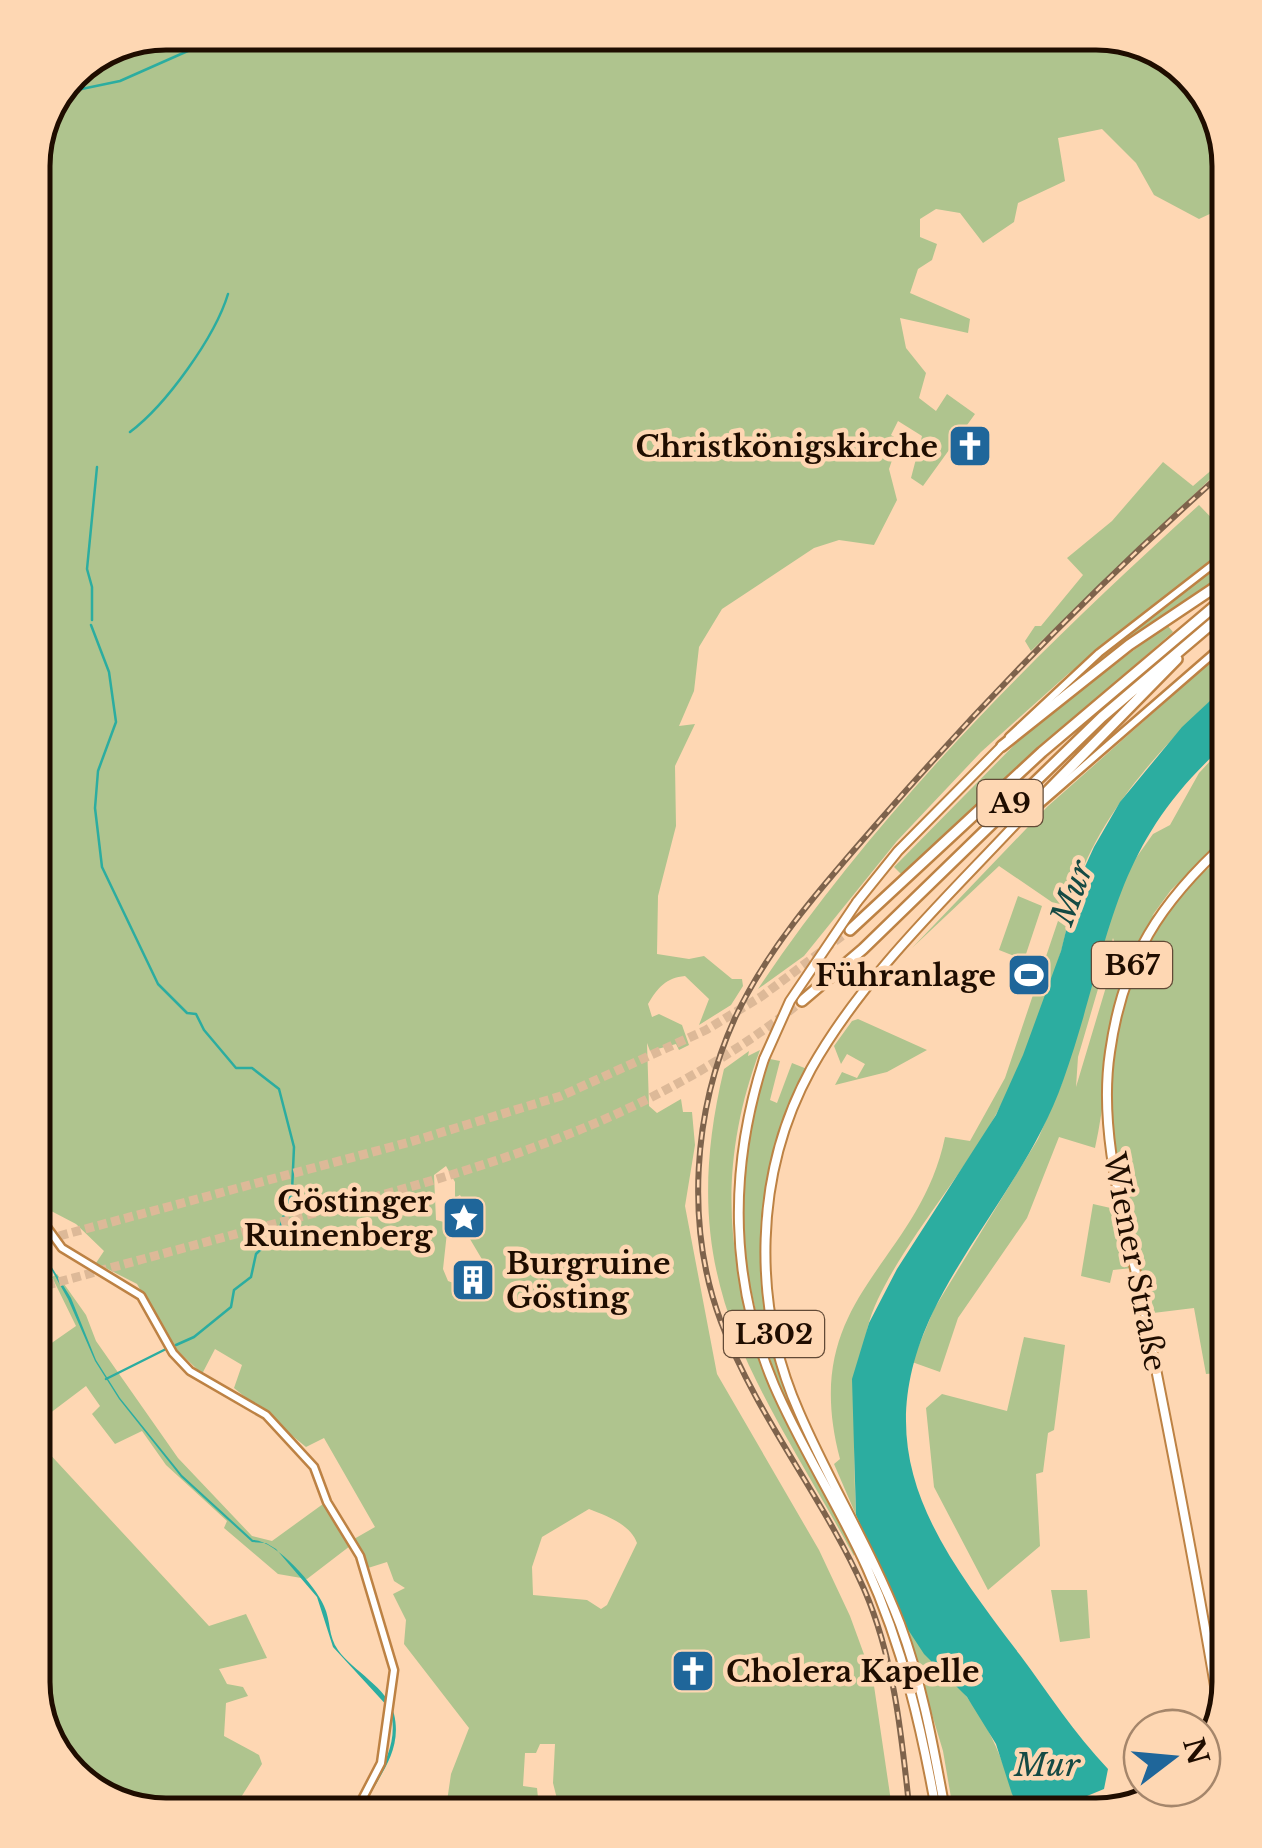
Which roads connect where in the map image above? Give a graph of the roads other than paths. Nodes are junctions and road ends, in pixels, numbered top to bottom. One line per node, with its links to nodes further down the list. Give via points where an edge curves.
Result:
1 (1212, 566): 7 (main road, L302, via 1099,653)
2 (1212, 590): 7 (highway)
3 (1212, 609): 10 (highway, A9, via 1042,752)
4 (1212, 624): 11 (highway, A9, via 1102,718)
5 (1212, 626): 8 (highway)
6 (1212, 655): 8 (main road, L302)
7 (1002, 746): 15 (main road, L302, bridge, via 898,851 790,1002 764,1059 741,1152 737,1201 742,1280 774,1384 892,1625)
8 (1025, 814): 16 (main road, L302, via 846,1014 791,1110 767,1204 768,1298 783,1371 901,1627)
9 (1212, 857): 13 (main road, Wiener Straße / B67, via 1170,898 1144,937 1116,1016 1108,1092 1121,1198)
10 (850, 930)
11 (802, 1001)
12 (50, 1232): 14 (main road, via 62,1248 141,1296 190,1371 246,1400 307,1456 366,1572 394,1670 381,1763)
13 (1212, 1670)
14 (363, 1798)
15 (933, 1798)
16 (942, 1798)

